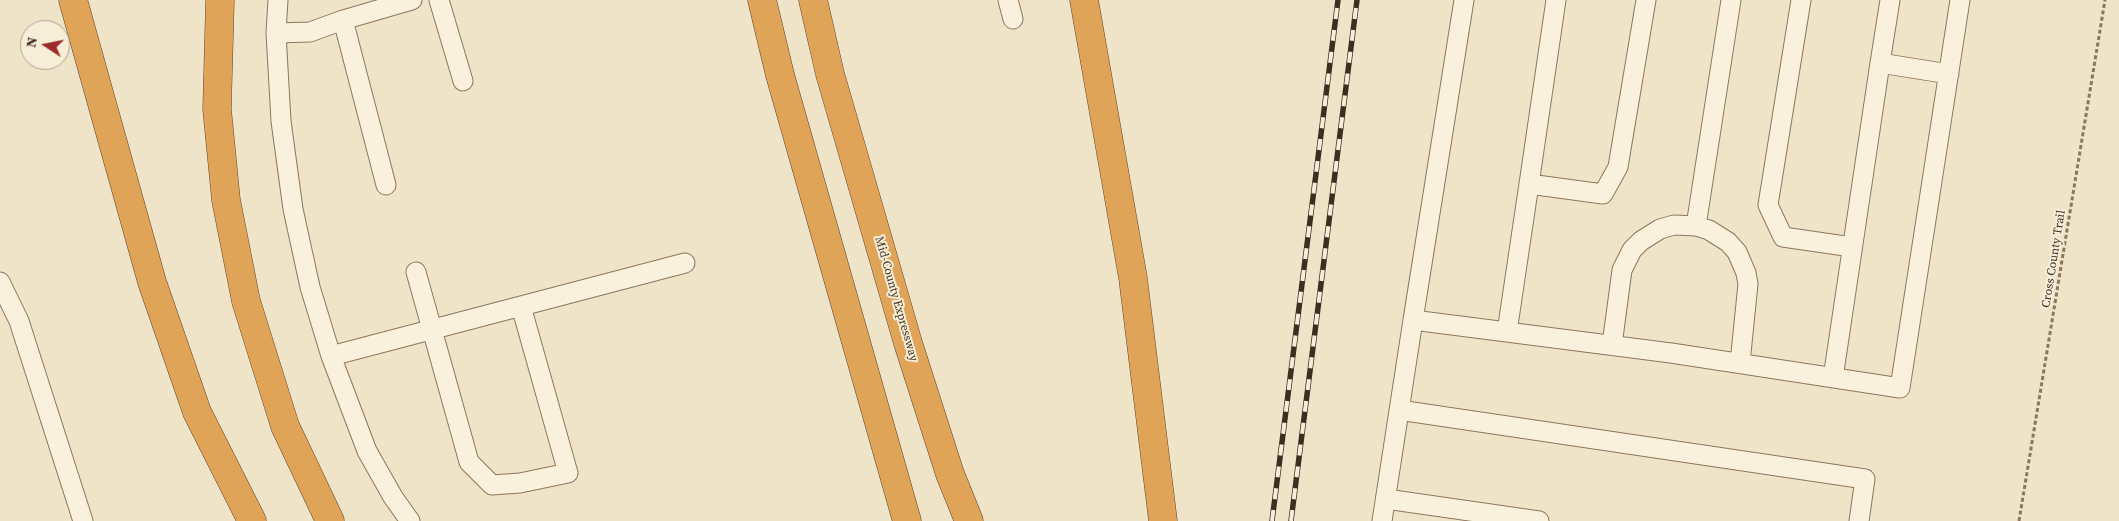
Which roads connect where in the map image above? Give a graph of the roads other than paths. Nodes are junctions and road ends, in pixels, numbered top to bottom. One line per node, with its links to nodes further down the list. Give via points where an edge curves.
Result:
1 (73, 0): 41 (highway, via 152,282 197,412)
2 (220, 0): 42 (highway, via 217,109 226,200 246,301 285,426)
3 (278, 0): 19 (lane)
4 (412, 0): 18 (lane)
5 (439, 0): 22 (lane)
6 (762, 0): 44 (highway, via 780,75)
7 (813, 0): 45 (highway, Mid-County Expressway, via 830,74 908,343 950,474)
8 (1008, 0): 17 (lane)
9 (1084, 0): 46 (highway, via 1133,278)
10 (1464, 0): 31 (lane)
11 (1556, 0): 23 (lane)
12 (1646, 0): 23 (lane, via 1618,167 1603,194)
13 (1730, 0): 25 (lane)
14 (1801, 0): 26 (lane, via 1768,205 1783,237)
15 (1890, 0): 20 (lane)
16 (1960, 0): 21 (lane)
17 (1013, 19)
18 (343, 20): 19 (lane, via 310,32); 24 (lane)
19 (276, 33): 35 (lane, via 281,121 293,209 310,287)
20 (1880, 63): 21 (lane); 26 (lane)
21 (1949, 74): 37 (lane, via 1900,388)
22 (462, 81)
23 (1529, 184): 33 (lane)
24 (386, 185)
25 (1696, 226): 34 (lane, via 1674,225 1660,229 1632,250 1622,270); 36 (lane, via 1728,242 1737,252 1746,272 1748,284)
26 (1852, 247): 37 (lane)
27 (685, 263): 30 (lane)
28 (416, 272): 32 (lane)
29 (0, 282): 40 (lane, via 19,321)
30 (521, 306): 32 (lane); 32 (lane, via 568,473 492,485 470,462)
31 (1413, 320): 33 (lane); 38 (lane)
32 (433, 329): 35 (lane)
33 (1506, 332): 34 (lane)
34 (1612, 345): 36 (lane)
35 (331, 356): 43 (lane, via 366,451)
36 (1740, 363): 37 (lane)
37 (1833, 378)
38 (1399, 410): 39 (lane); 49 (lane, via 1865,479)
39 (1386, 499): 47 (lane); 48 (lane)
40 (83, 521)
41 (252, 521)
42 (330, 521)
43 (410, 521)
44 (907, 521)
45 (969, 521)
46 (1163, 521)
47 (1382, 521)
48 (1539, 521)
49 (1859, 521)

